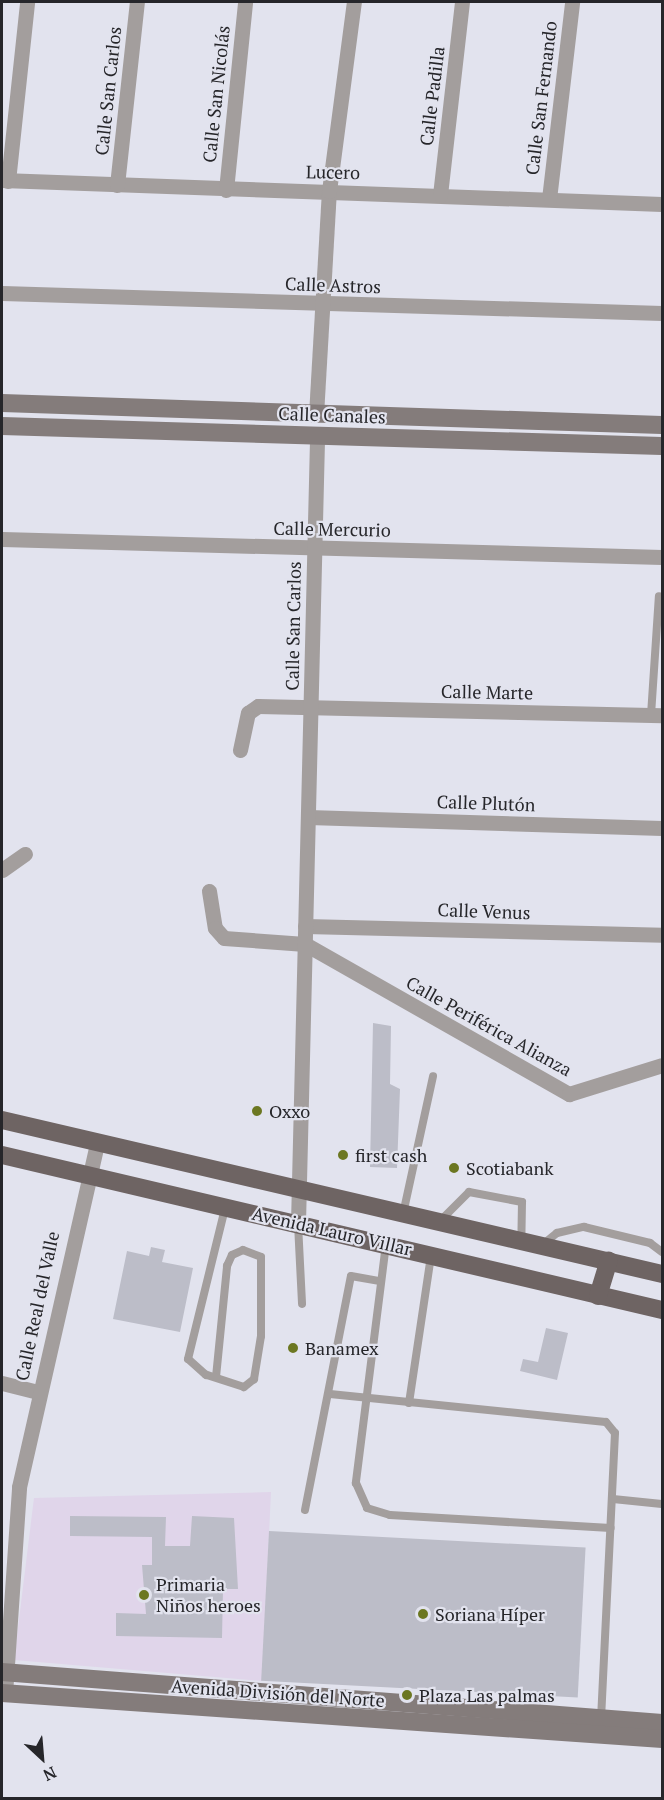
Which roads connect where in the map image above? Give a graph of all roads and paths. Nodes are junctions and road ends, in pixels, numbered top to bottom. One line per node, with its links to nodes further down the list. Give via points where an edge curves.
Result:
1 (27, 2): 7 (street)
2 (137, 2): 8 (street, Calle San Carlos)
3 (245, 2): 9 (street, Calle San Nicolás)
4 (354, 2): 10 (street)
5 (462, 2): 11 (street, Calle Padilla)
6 (572, 2): 12 (street, Calle San Fernando)
7 (5, 180): 8 (street, Lucero)
8 (117, 185): 9 (street, Lucero)
9 (226, 190): 10 (street, Lucero)
10 (329, 191): 11 (street, Lucero); 15 (street)
11 (440, 195): 12 (street, Lucero)
12 (549, 199): 13 (street, Lucero)
13 (663, 204)
14 (2, 293): 15 (street, Calle Astros)
15 (319, 305): 16 (street, Calle Astros); 18 (street)
16 (663, 313)
17 (2, 403): 18 (main road, Calle Canales)
18 (316, 415): 19 (main road, Calle Canales); 21 (main road)
19 (663, 425)
20 (2, 426): 21 (main road, Calle Canales)
21 (316, 438): 22 (main road, Calle Canales); 24 (street, Calle San Carlos)
22 (663, 446)
23 (2, 539): 24 (street, Calle Mercurio)
24 (314, 548): 25 (street, Calle Mercurio); 27 (street, Calle San Carlos)
25 (663, 557)
26 (658, 596): 28 (lane)
27 (310, 708): 28 (street, Calle Marte); 29 (street, Calle San Carlos, via 258,706 248,713); 30 (street, Calle San Carlos)
28 (657, 715)
29 (240, 750)
30 (308, 817): 31 (street, Calle Plutón); 35 (street, Calle San Carlos)
31 (663, 828)
32 (25, 854): 33 (street)
33 (2, 870)
34 (209, 891): 37 (street, via 215,928 224,938)
35 (305, 926): 36 (street, Calle Venus); 37 (street, Calle San Carlos)
36 (663, 935)
37 (305, 944): 38 (street, Calle Periférica Alianza, via 569,1094); 44 (street, Calle San Carlos)
38 (663, 1065)
39 (433, 1076): 46 (lane)
40 (2, 1120): 41 (main road, Avenida Lauro Villar)
41 (97, 1143): 43 (street, Calle Real del Valle); 44 (main road, Avenida Lauro Villar)
42 (2, 1155): 43 (main road, Avenida Lauro Villar)
43 (85, 1174): 45 (main road, Avenida Lauro Villar); 62 (street, Calle Real del Valle)
44 (299, 1190): 46 (main road, Avenida Lauro Villar); 47 (street, Calle San Carlos)
45 (226, 1207): 47 (main road, Avenida Lauro Villar); 60 (lane, via 188,1359 194,1369)
46 (402, 1215): 48 (main road, Avenida Lauro Villar)
47 (298, 1223): 50 (main road, Avenida Lauro Villar); 58 (lane)
48 (438, 1223): 49 (main road, Avenida Lauro Villar); 49 (lane, via 469,1192 522,1202)
49 (522, 1241): 51 (main road, Avenida Lauro Villar)
50 (387, 1242): 53 (main road, Avenida Lauro Villar); 56 (lane)
51 (541, 1246): 52 (lane, via 557,1233 584,1227 650,1243); 54 (main road, Avenida Lauro Villar)
52 (663, 1252)
53 (432, 1253): 57 (main road, Avenida Lauro Villar); 65 (lane)
54 (609, 1261): 55 (main road, Avenida Lauro Villar); 57 (main road)
55 (663, 1274)
56 (379, 1281): 63 (lane, via 351,1276); 64 (lane)
57 (598, 1296): 59 (main road, Avenida Lauro Villar)
58 (302, 1304)
59 (663, 1310)
60 (216, 1377): 60 (lane, via 244,1387 254,1379 261,1336 261,1257 243,1250 232,1254 227,1266)
61 (2, 1383): 62 (street)
62 (39, 1392): 70 (street, Calle Real del Valle, via 19,1487)
63 (330, 1394): 64 (lane); 68 (lane)
64 (364, 1398): 65 (lane); 69 (lane, via 356,1483 367,1508 390,1515)
65 (409, 1403): 66 (lane, via 606,1422 615,1433)
66 (613, 1499): 67 (lane); 69 (lane)
67 (663, 1504)
68 (305, 1510)
69 (611, 1528): 73 (lane)
70 (3, 1672): 71 (street, Calle Real del Valle); 73 (main road, Avenida División del Norte)
71 (3, 1694): 73 (main road, Avenida División del Norte)
72 (663, 1722): 73 (main road, Avenida División del Norte)
73 (600, 1727): 74 (main road, Avenida División del Norte)
74 (663, 1739)

